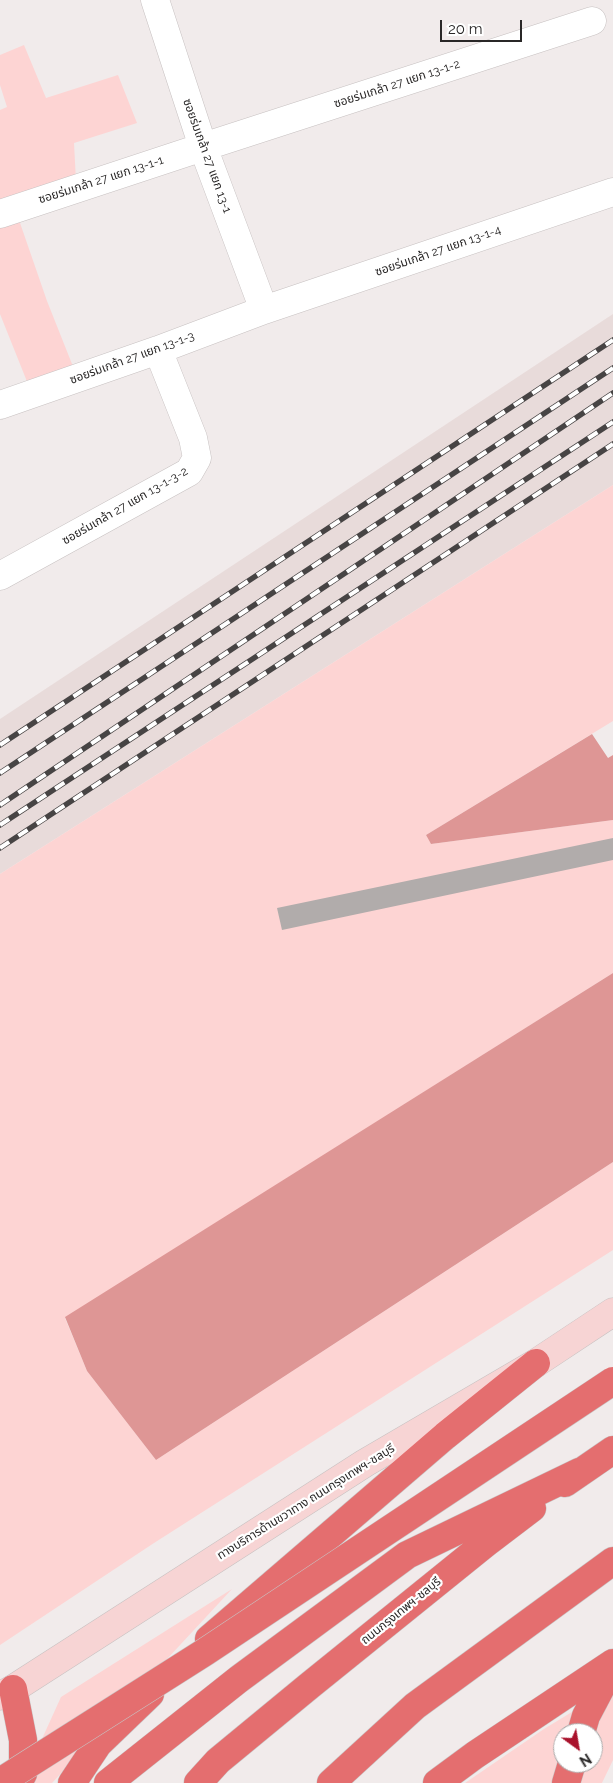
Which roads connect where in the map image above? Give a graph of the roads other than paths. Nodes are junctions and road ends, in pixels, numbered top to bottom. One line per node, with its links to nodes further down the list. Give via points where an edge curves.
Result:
1 (155, 0): 3 (street, ซอยร่มเกล้า 27 แยก 13-1)
2 (592, 21): 3 (street, ซอยร่มเกล้า 27 แยก 13-1-2)
3 (203, 147): 5 (street, ซอยร่มเกล้า 27 แยก 13-1-1); 6 (street, ซอยร่มเกล้า 27 แยก 13-1)
4 (613, 192): 6 (street, ซอยร่มเกล้า 27 แยก 13-1-4)
5 (0, 214)
6 (264, 310): 7 (street, ซอยร่มเกล้า 27 แยก 13-1-3)
7 (158, 350): 8 (street, ซอยร่มเกล้า 27 แยก 13-1-3); 9 (street, ซอยร่มเกล้า 27 แยก 13-1-3-2, via 193,438 197,458 189,472)
8 (0, 405)
9 (0, 576)
10 (613, 1312): 11 (main road, ทางบริการด้านขวาทาง ถนนกรุงเทพฯ-ชลบุรี)
11 (536, 1363): 18 (main road, ทางบริการด้านขวาทาง ถนนกรุงเทพฯ-ชลบุรี, via 365,1463); 22 (highway, via 206,1641 98,1744)
12 (613, 1381): 20 (highway, bridge, via 205,1652)
13 (613, 1450): 14 (highway, ถนนกรุงเทพฯ-ชลบุรี)
14 (579, 1472): 23 (highway, via 407,1555); 24 (highway, ถนนกรุงเทพฯ-ชลบุรี, via 309,1686 218,1761)
15 (613, 1561): 25 (highway, via 415,1706)
16 (613, 1663): 26 (highway)
17 (613, 1667): 19 (highway)
18 (7, 1693): 21 (highway, via 23,1740 23,1774)
19 (584, 1723)
20 (0, 1782)
21 (17, 1783)
22 (72, 1783)
23 (108, 1783)
24 (198, 1783)
25 (331, 1783)
26 (437, 1783)

